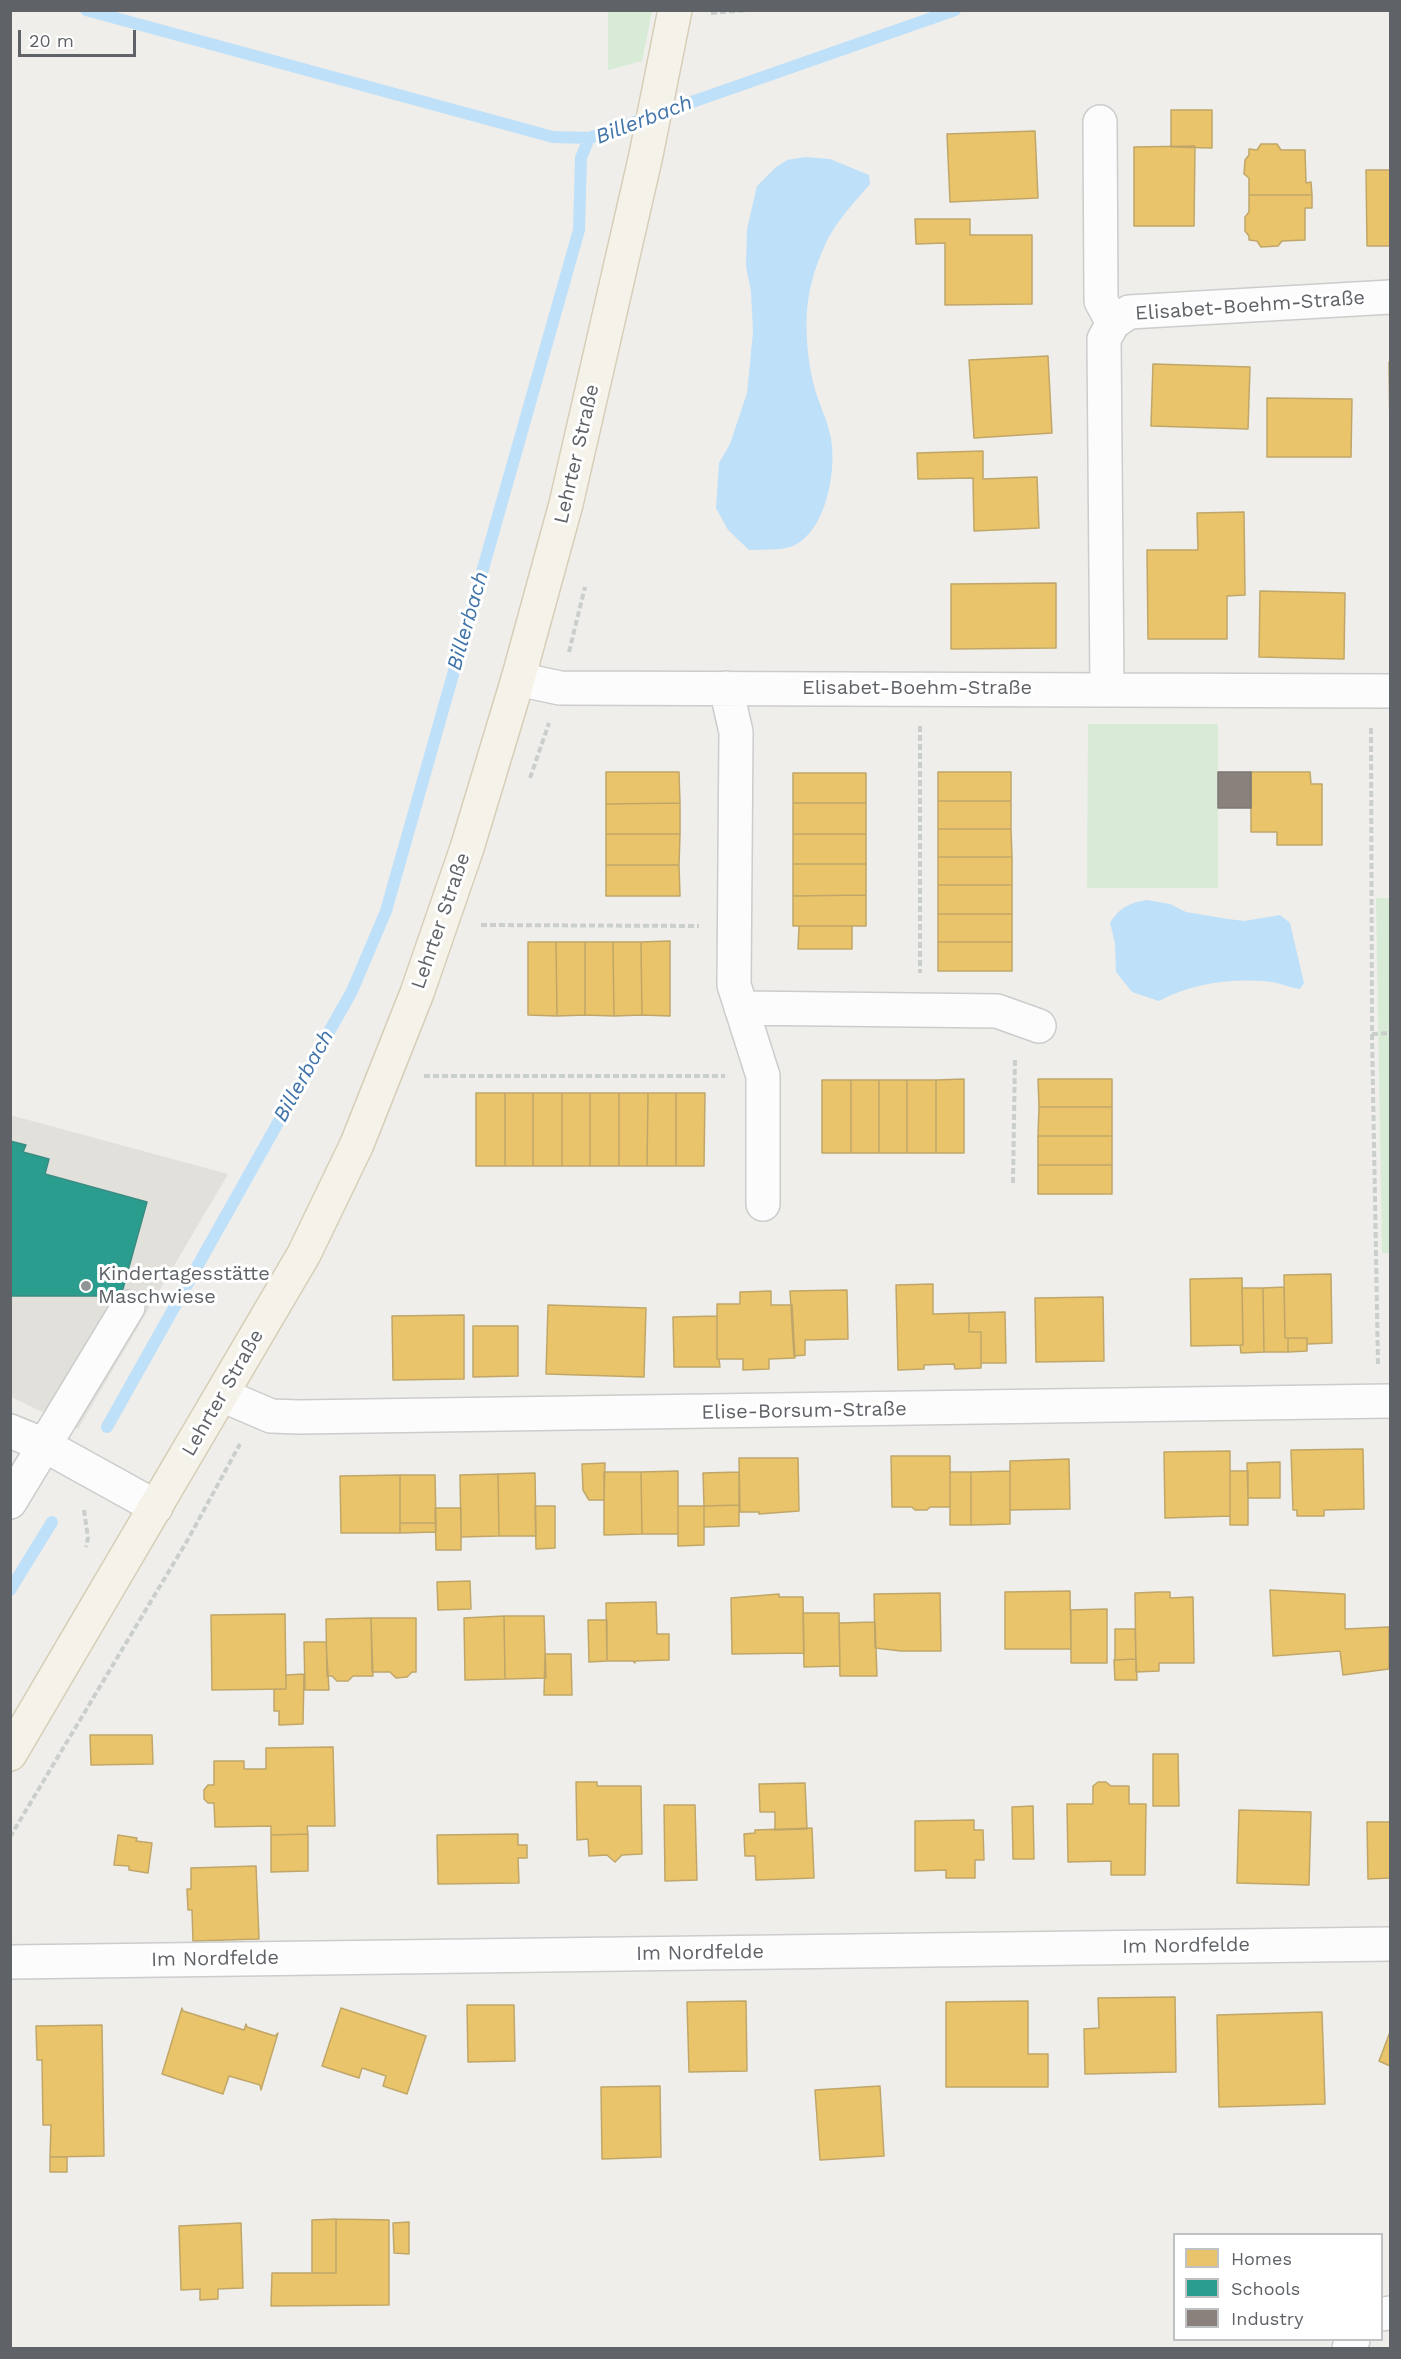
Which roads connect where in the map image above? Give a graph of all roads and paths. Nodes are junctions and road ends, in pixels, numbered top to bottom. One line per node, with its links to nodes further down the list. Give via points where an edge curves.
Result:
1 (749, 10): 2 (path)
2 (690, 12): 6 (main road, Lehrter Straße, via 665,63 566,504)
3 (1100, 122): 5 (street, Elisabet-Boehm-Straße, via 1101,301)
4 (1390, 297): 5 (street, Elisabet-Boehm-Straße, via 1129,312)
5 (1113, 322): 9 (street, Elisabet-Boehm-Straße, via 1104,339)
6 (518, 679): 7 (street, Elisabet-Boehm-Straße, via 560,688); 23 (main road, Lehrter Straße, via 467,848 357,1144 304,1254)
7 (726, 688): 8 (street, Elisabet-Boehm-Straße); 12 (street, via 736,732)
8 (920, 688): 9 (street, Elisabet-Boehm-Straße); 14 (path)
9 (1107, 688): 10 (street, Elisabet-Boehm-Straße)
10 (1381, 691): 17 (path)
11 (481, 925): 12 (path)
12 (735, 926): 13 (street, via 734,985)
13 (741, 1008): 14 (street); 19 (street)
14 (920, 1010): 15 (street, via 997,1011)
15 (1027, 1022): 20 (path)
16 (1390, 1033): 17 (path)
17 (1372, 1034): 24 (path)
18 (420, 1076): 19 (path)
19 (763, 1076): 21 (street)
20 (1013, 1183)
21 (763, 1204)
22 (128, 1307): 26 (street)
23 (222, 1395): 24 (street, Elise-Borsum-Straße, via 271,1416 299,1418); 28 (main road, Lehrter Straße)
24 (1384, 1401)
25 (10, 1431): 26 (street)
26 (44, 1445): 27 (street); 28 (street)
27 (10, 1502)
28 (156, 1507): 29 (main road, Lehrter Straße)
29 (10, 1754)
30 (1390, 1944): 31 (street, Im Nordfelde)
31 (10, 1962)

